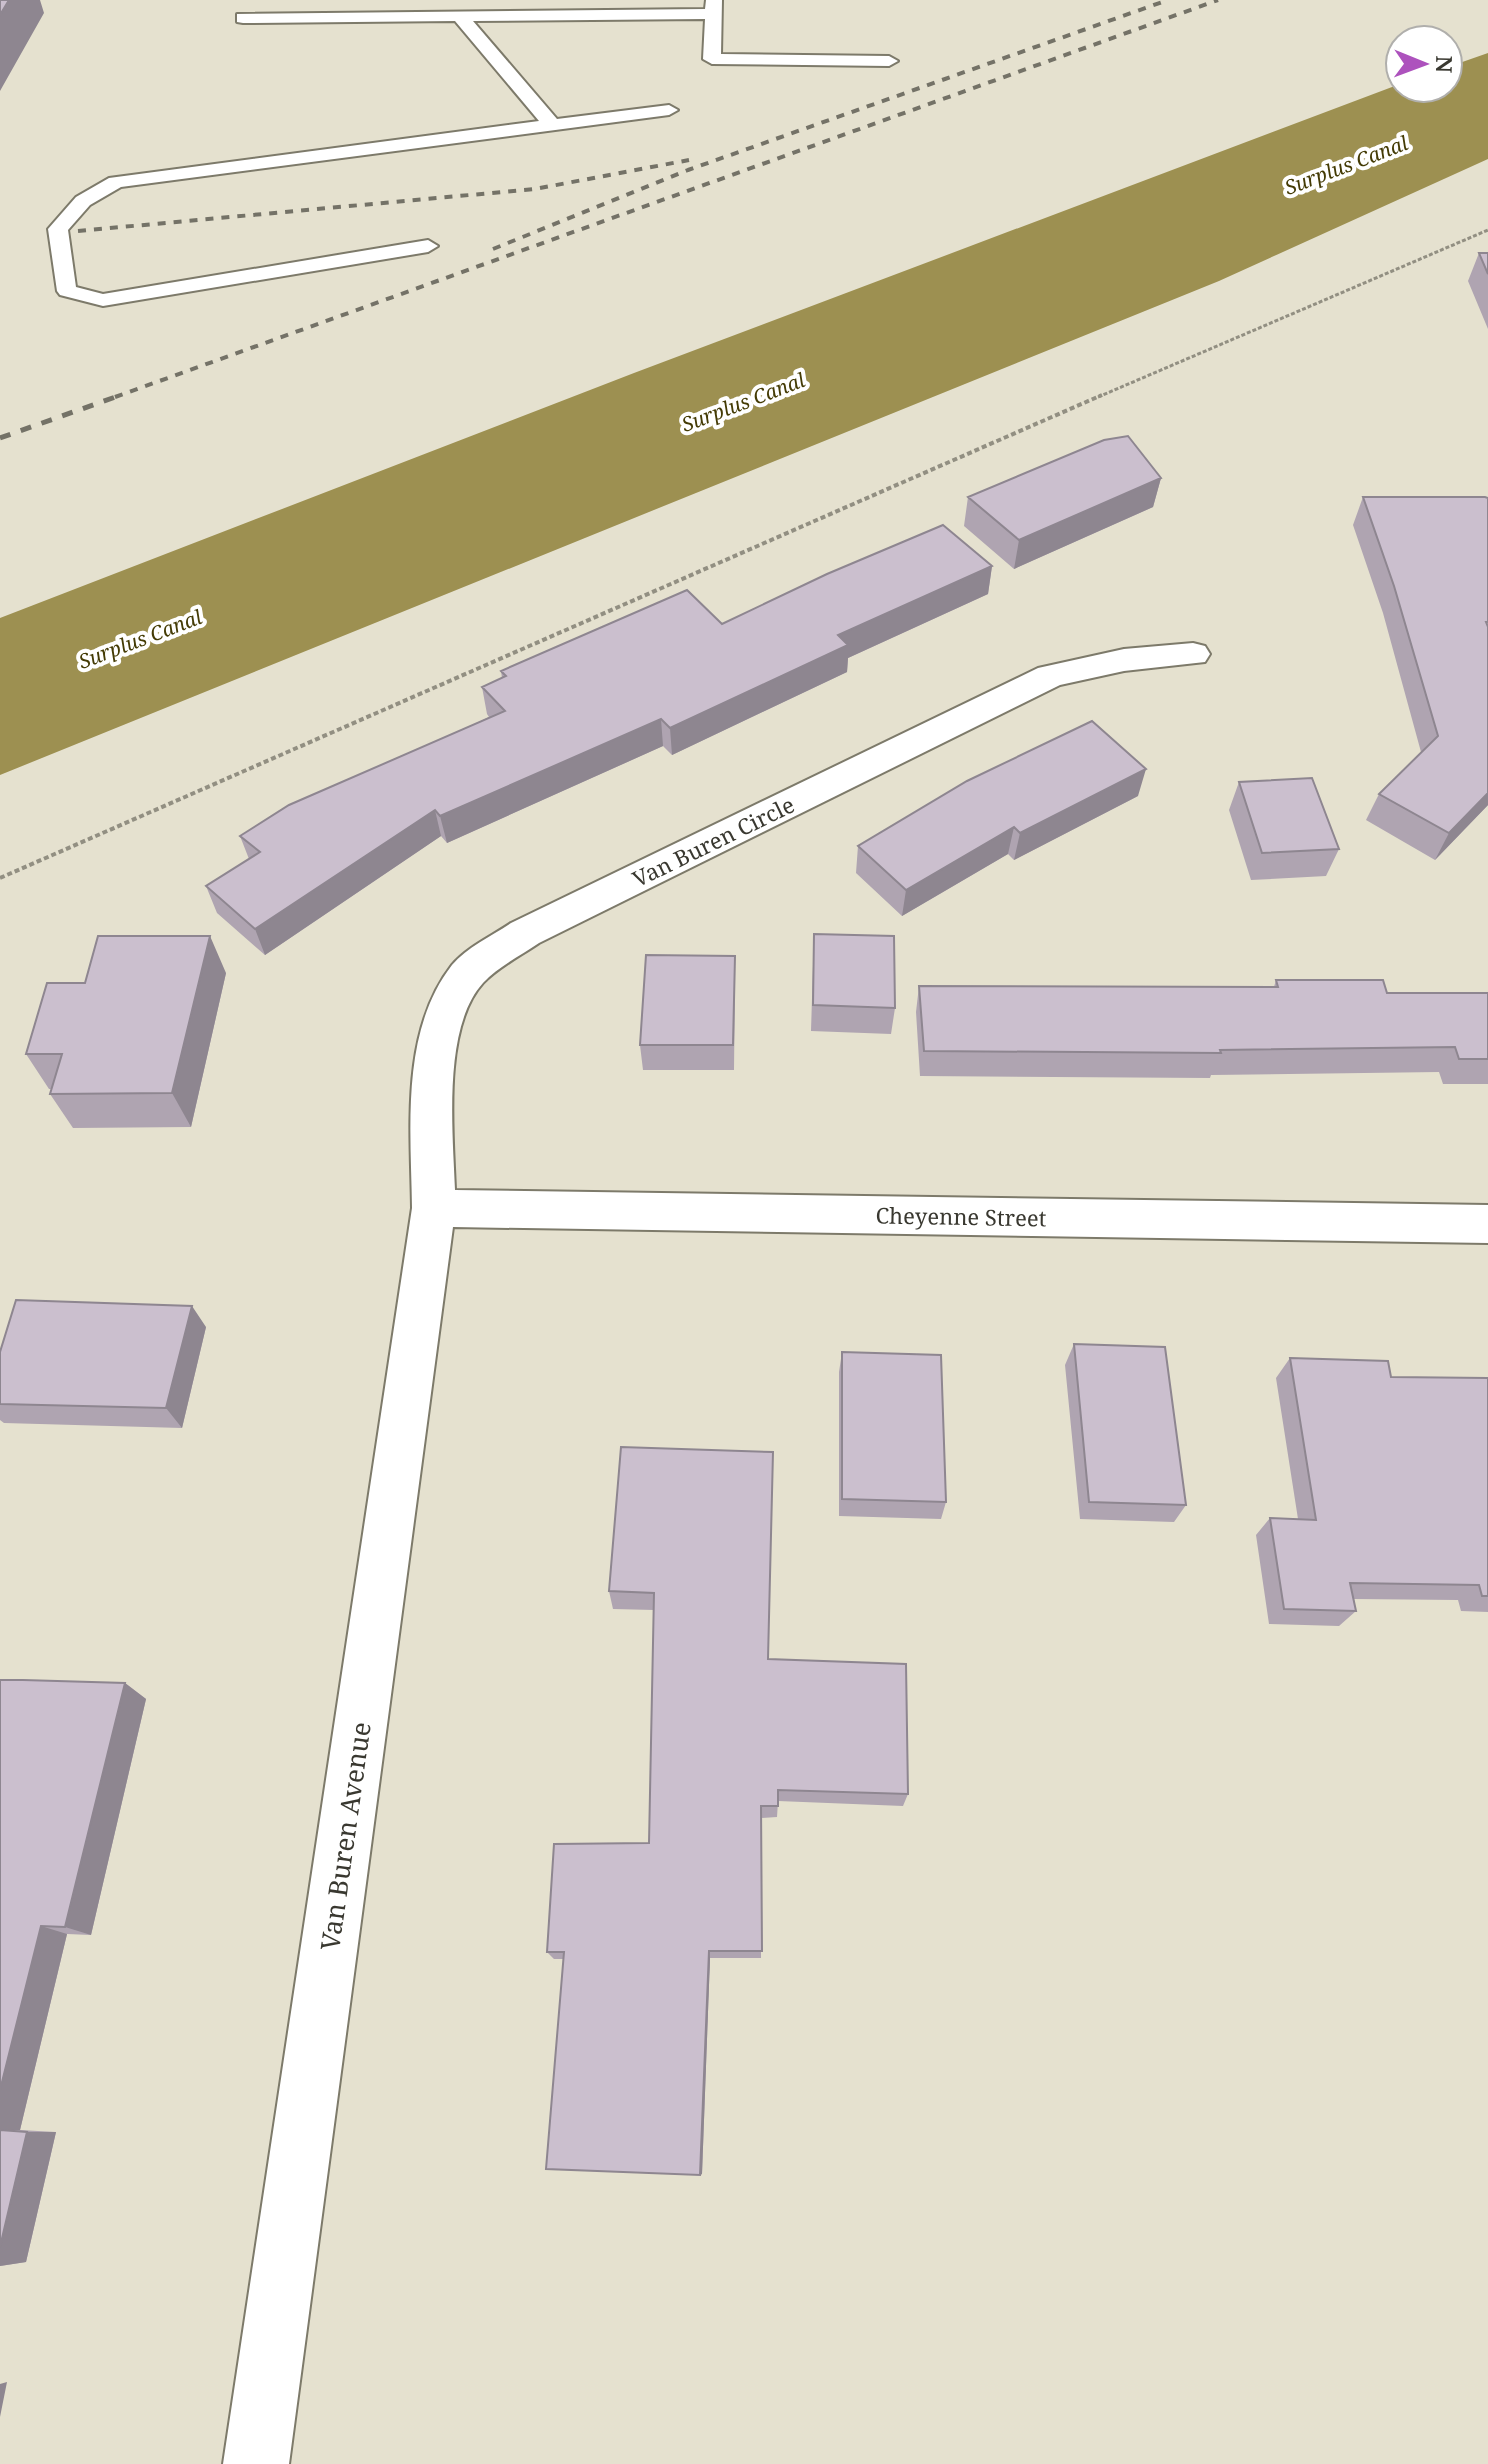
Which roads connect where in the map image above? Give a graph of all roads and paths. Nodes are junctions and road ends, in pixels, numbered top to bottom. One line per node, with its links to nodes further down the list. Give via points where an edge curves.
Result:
1 (713, 7): 2 (lane); 4 (lane, via 712,59)
2 (459, 15): 3 (lane); 6 (lane)
3 (243, 18)
4 (889, 61)
5 (669, 110): 6 (lane)
6 (551, 124): 8 (lane, via 116,182 83,201 58,229 67,291 103,300)
7 (1488, 230): 10 (path)
8 (428, 246)
9 (1193, 654): 11 (street, Van Buren Circle, via 1124,660 1050,676 525,933 466,976 441,1027 433,1082)
10 (0, 878)
11 (434, 1208): 12 (street, Cheyenne Street); 13 (street, Van Buren Avenue)
12 (1488, 1224)
13 (256, 2464)

